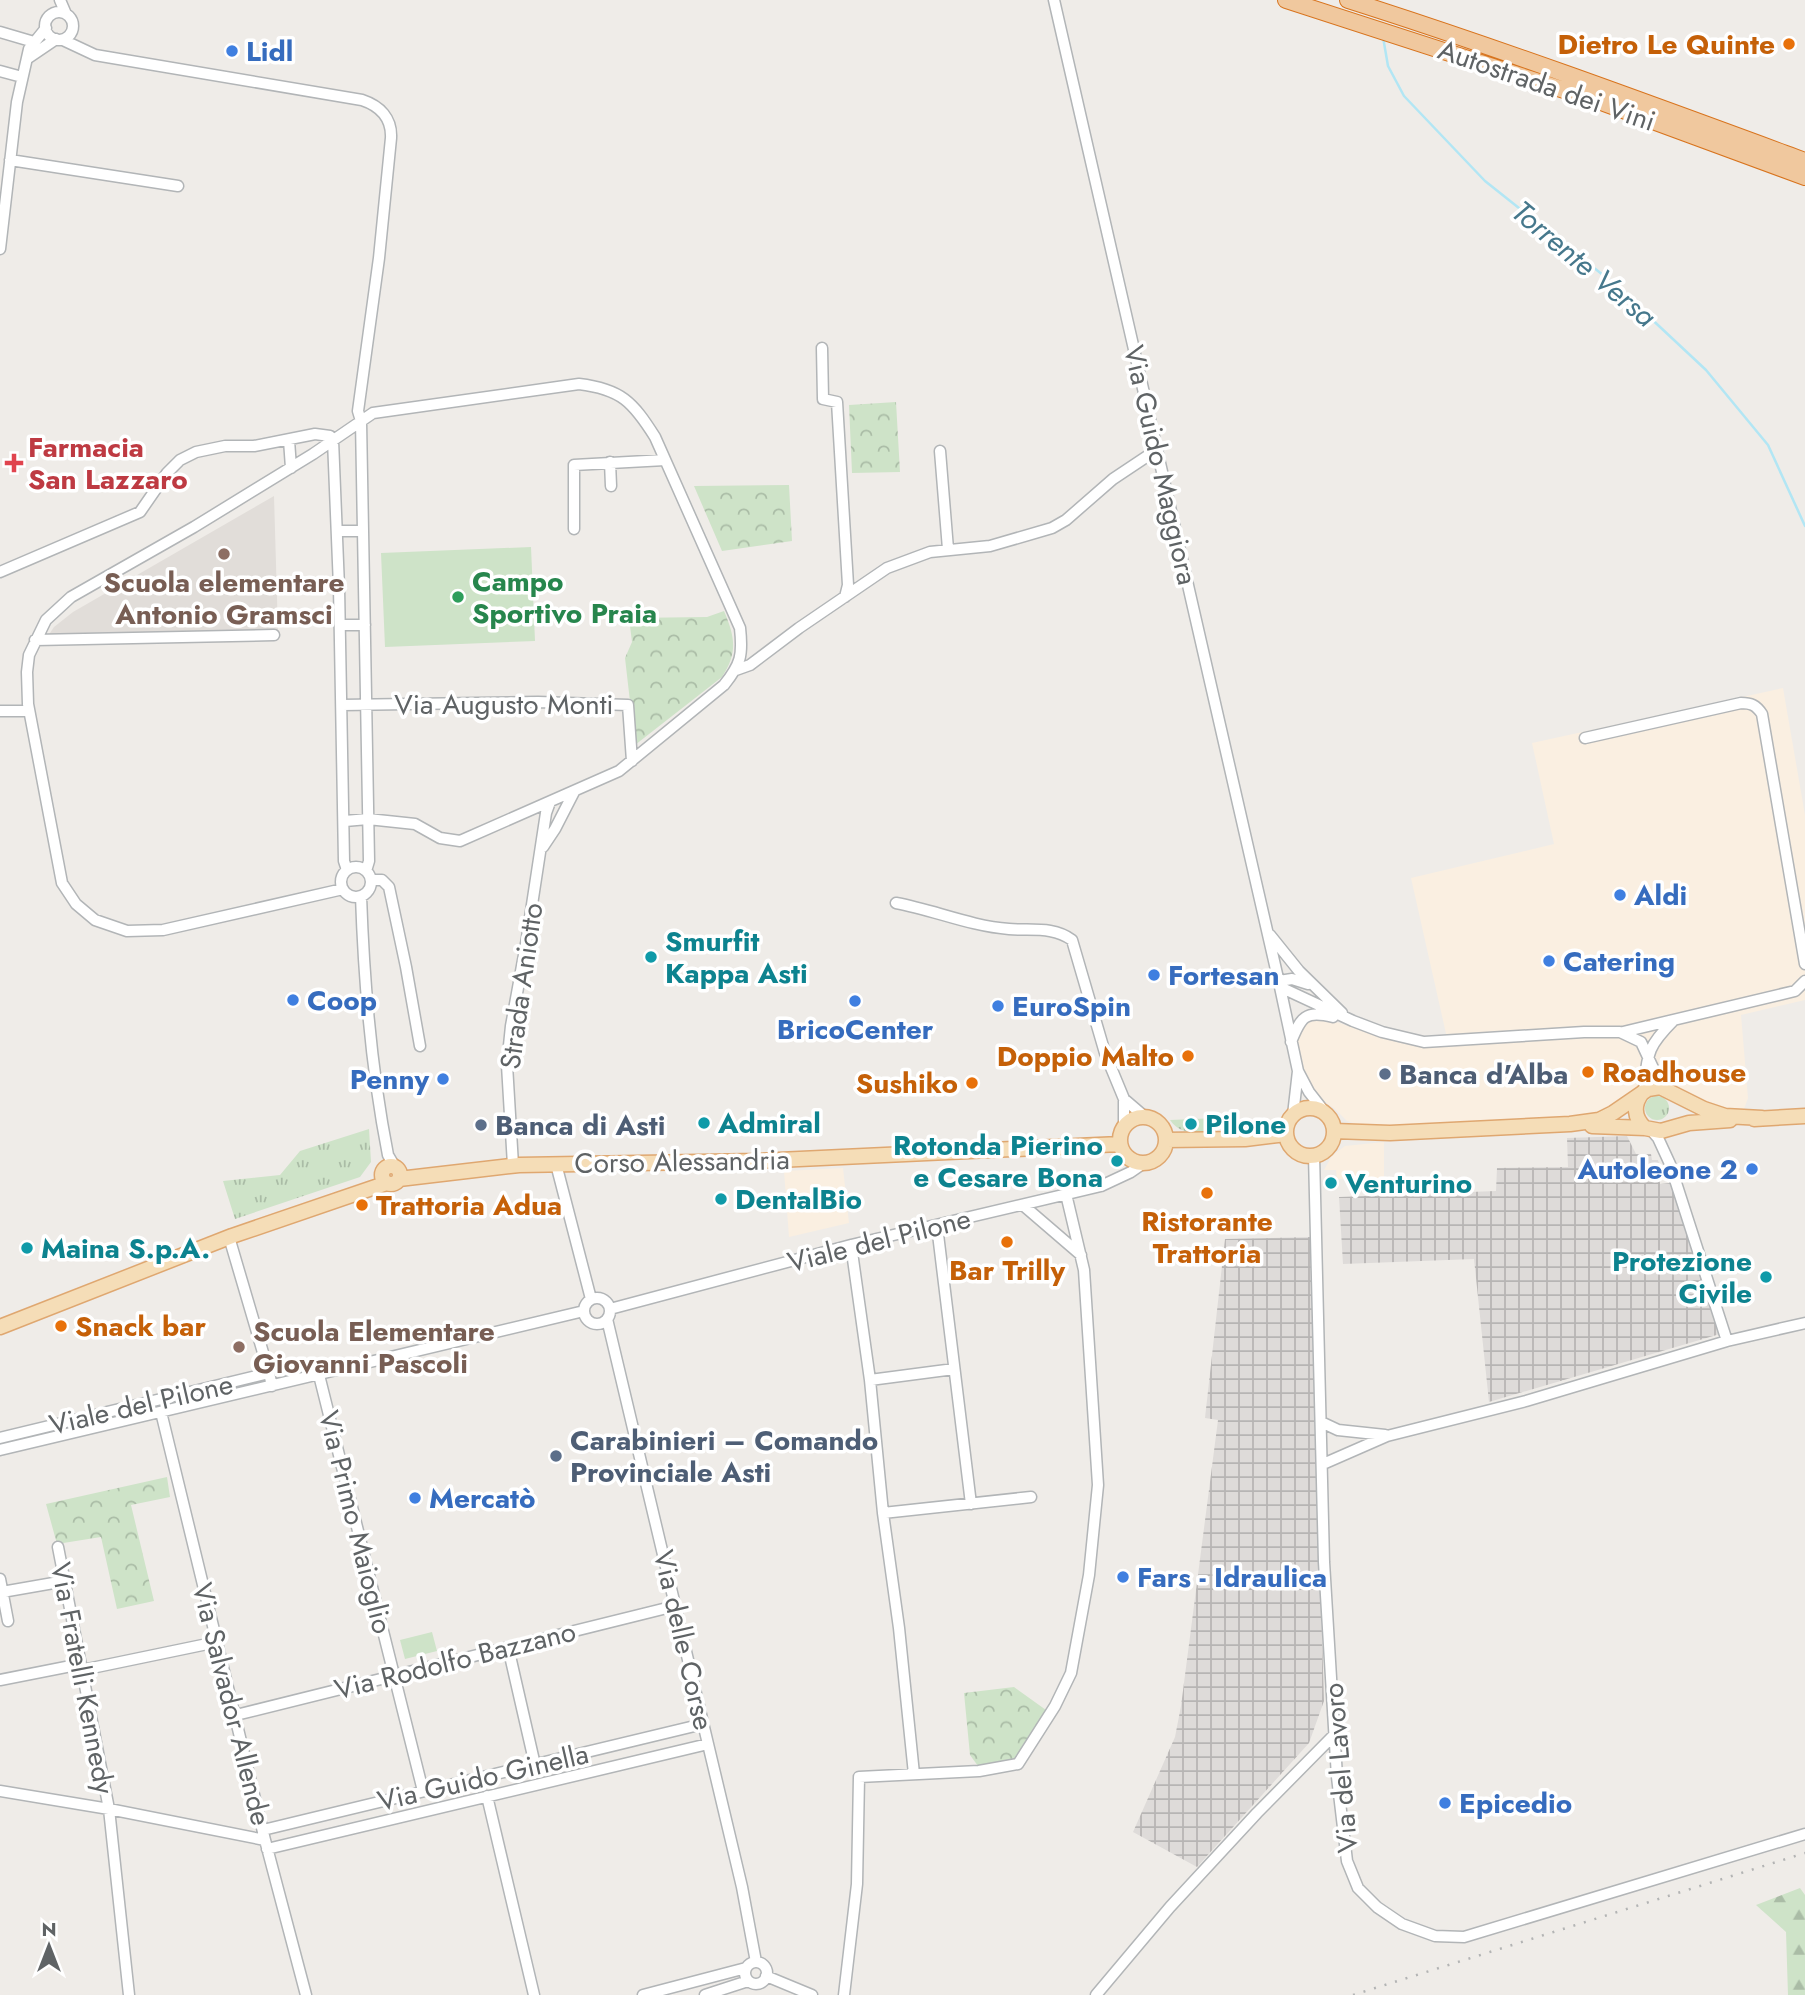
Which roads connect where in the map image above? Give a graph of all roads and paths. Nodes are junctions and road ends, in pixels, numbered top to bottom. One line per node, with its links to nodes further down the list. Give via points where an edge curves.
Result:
1 (54, 0): 7 (street)
2 (60, 0): 6 (street)
3 (1054, 0): 26 (street, Via Guido Maggiora)
4 (1286, 0): 19 (highway, Autostrada dei Vini, via 1604,103)
5 (1348, 0): 18 (highway, Autostrada dei Vini)
6 (66, 14): 7 (street); 9 (street)
7 (52, 15): 8 (street)
8 (46, 28): 11 (street); 12 (street)
9 (73, 28): 11 (street); 13 (street)
10 (0, 32): 12 (street)
11 (59, 40): 13 (street, Via Augusto Monti); 14 (street)
12 (34, 41): 14 (street)
13 (95, 55): 23 (street, Via Augusto Monti, via 362,100 387,117 392,130 359,396)
14 (28, 58): 16 (street)
15 (0, 71): 16 (street)
16 (22, 78): 17 (street)
17 (10, 160): 20 (street); 21 (street)
18 (1805, 161)
19 (1805, 177)
20 (178, 186)
21 (0, 248)
22 (822, 348): 37 (street, via 823,398 837,402)
23 (361, 421): 25 (street); 28 (street, via 382,411 591,385 624,398 641,414); 34 (street, Via Augusto Monti)
24 (289, 440): 25 (street, via 327,434); 30 (street); 36 (street, via 195,452 167,473 139,512)
25 (333, 440): 30 (street); 33 (street)
26 (1158, 449): 35 (street, via 1121,472 1052,528 990,546); 61 (street, Via Guido Maggiora)
27 (940, 451): 35 (street)
28 (665, 460): 29 (street); 42 (street, via 740,628 742,646)
29 (610, 462): 31 (street); 32 (street, via 572,467)
30 (291, 468): 41 (street, via 71,597 46,620)
31 (611, 486)
32 (574, 529)
33 (337, 531): 34 (street); 38 (street)
34 (363, 531): 39 (street, Via Augusto Monti)
35 (948, 549): 37 (street, via 887,568)
36 (0, 572)
37 (845, 597): 42 (street, via 750,665)
38 (340, 625): 39 (street); 44 (street)
39 (365, 625): 43 (street, Via Augusto Monti)
40 (274, 635): 41 (street)
41 (34, 640): 45 (street, via 27,672)
42 (736, 670): 48 (street)
43 (366, 704): 44 (street, Via Augusto Monti); 48 (street, Via Augusto Monti, via 628,705); 49 (street, Via Augusto Monti)
44 (342, 705): 50 (street)
45 (28, 710): 46 (street); 58 (street, via 62,883 76,904 95,920 127,931 163,929)
46 (0, 711)
47 (1585, 737): 62 (street, via 1741,703 1759,709)
48 (632, 761): 51 (street)
49 (368, 786): 50 (street); 53 (street, Via Augusto Monti)
50 (344, 787): 54 (street)
51 (574, 792): 52 (street); 55 (street, Strada Aniotto)
52 (550, 802): 53 (street, via 460,841 440,838 415,824); 55 (street, Strada Aniotto)
53 (368, 819): 54 (street); 57 (street, Via Augusto Monti)
54 (345, 821): 56 (street)
55 (541, 849): 92 (street, Strada Aniotto, via 510,1026 507,1065)
56 (347, 870): 57 (street, via 357,867); 58 (street, via 341,881)
57 (369, 876): 59 (street, via 370,888); 70 (street, via 389,887)
58 (343, 889): 59 (street, via 352,897)
59 (360, 896): 93 (street, via 369,1028)
60 (896, 903): 75 (street, via 984,926 1051,930 1072,940 1105,1053)
61 (1266, 930): 64 (street, Via Guido Maggiora); 65 (street, Via Guido Maggiora)
62 (1805, 964)
63 (1805, 981): 67 (street, Via Guido Maggiora, via 1795,991)
64 (1279, 984): 65 (street, Via Guido Maggiora, via 1285,978); 66 (street, Via Guido Maggiora); 69 (street, Via Guido Maggiora)
65 (1317, 989): 66 (street, Via Guido Maggiora)
66 (1353, 1021): 68 (street, Via Guido Maggiora, via 1395,1036 1435,1043); 69 (street, Via Guido Maggiora, via 1309,1014)
67 (1673, 1021): 68 (street, Via Guido Maggiora); 71 (street)
68 (1620, 1032): 71 (street, via 1641,1042)
69 (1291, 1042): 72 (street, Via Guido Maggiora)
70 (420, 1046)
71 (1647, 1055): 73 (street); 74 (street)
72 (1298, 1071): 76 (street, Via Guido Maggiora); 77 (street, Via Guido Maggiora)
73 (1672, 1092): 74 (main road, via 1654,1087); 80 (main road, via 1724,1116); 84 (main road, via 1680,1115)
74 (1643, 1093): 81 (main road, via 1599,1120); 83 (main road, via 1636,1112)
75 (1124, 1099): 79 (street); 82 (street)
76 (1293, 1115): 77 (main road, via 1314,1108); 86 (main road)
77 (1327, 1115): 85 (main road)
78 (1805, 1116): 80 (main road)
79 (1145, 1117): 82 (main road); 87 (main road, via 1162,1127)
80 (1762, 1118): 84 (main road, via 1689,1123)
81 (1570, 1124): 83 (main road); 85 (main road, via 1390,1133)
82 (1124, 1126): 88 (main road)
83 (1648, 1129): 84 (main road); 105 (street, via 1658,1138 1670,1164)
84 (1667, 1130)
85 (1334, 1131): 89 (main road, via 1326,1150)
86 (1286, 1134): 87 (main road); 89 (main road, via 1299,1153)
87 (1166, 1140): 90 (main road, via 1157,1159)
88 (1120, 1144): 90 (main road, via 1131,1160); 91 (main road, Corso Alessandria, via 758,1161)
89 (1314, 1155): 112 (street, Via del Lavoro)
90 (1144, 1163): 94 (street, Viale del Pilone, via 1101,1186)
91 (556, 1164): 92 (main road, Corso Alessandria); 100 (street)
92 (513, 1165): 93 (main road, Corso Alessandria)
93 (394, 1172): 97 (main road, via 368,1189)
94 (1066, 1194): 95 (street, Viale del Pilone); 99 (street)
95 (1024, 1206): 96 (street, Viale del Pilone); 99 (street)
96 (937, 1226): 98 (street, Viale del Pilone); 106 (street)
97 (229, 1237): 104 (main road); 107 (street)
98 (852, 1245): 102 (street, Viale del Pilone); 109 (street)
99 (1081, 1255): 136 (street, via 1098,1485 1089,1575 1071,1673 1018,1764)
100 (591, 1300): 101 (street); 102 (street, via 603,1299)
101 (584, 1311): 102 (street, via 591,1322 599,1324); 108 (street, Viale del Pilone)
102 (609, 1314): 124 (street, Via delle Corse)
103 (1805, 1323): 105 (street)
104 (0, 1327)
105 (1727, 1341): 113 (street, via 1526,1401)
106 (954, 1369): 109 (street); 118 (street)
107 (269, 1373): 110 (street, Viale del Pilone); 114 (street, Viale del Pilone)
108 (319, 1375): 110 (street, Viale del Pilone); 129 (street, Via Primo Maioglio)
109 (870, 1380): 119 (street)
110 (272, 1386): 111 (street, Viale del Pilone)
111 (162, 1412): 115 (street, Viale del Pilone); 126 (street, Via Salvador Allende)
112 (1321, 1422): 113 (street, via 1338,1430); 116 (street, Via del Lavoro)
113 (1387, 1436): 116 (street)
114 (0, 1438)
115 (0, 1450)
116 (1323, 1464): 133 (street, Via del Lavoro)
117 (1031, 1497): 118 (street)
118 (971, 1504): 119 (street)
119 (883, 1513): 136 (street)
120 (58, 1547): 122 (street, Via Fratelli Kennedy)
121 (0, 1579): 123 (street)
122 (65, 1581): 123 (street); 128 (street, Via Fratelli Kennedy)
123 (2, 1592): 125 (street)
124 (675, 1606): 127 (street, Via Rodolfo Bazzano); 132 (street, Via delle Corse)
125 (8, 1621)
126 (217, 1642): 128 (street); 131 (street, Via Salvador Allende)
127 (508, 1647): 129 (street, Via Rodolfo Bazzano); 135 (street)
128 (82, 1670): 130 (street, via 71,1666); 140 (street, Via Fratelli Kennedy)
129 (394, 1675): 131 (street, Via Rodolfo Bazzano); 138 (street, Via Primo Maioglio)
130 (0, 1680)
131 (236, 1715): 142 (street, Via Salvador Allende)
132 (704, 1724): 134 (street, Via delle Corse); 135 (street, Via Guido Ginella)
133 (1335, 1734): 141 (street, Via del Lavoro, via 1341,1830 1358,1888 1402,1924 1435,1936 1464,1937); 153 (street, via 1170,1907)
134 (708, 1744): 139 (street, Via Guido Ginella); 143 (street, Via delle Corse, via 752,1930)
135 (536, 1765): 138 (street, Via Guido Ginella)
136 (914, 1774): 152 (street, via 859,1777 857,1884)
137 (0, 1791): 140 (street)
138 (424, 1791): 142 (street, Via Guido Ginella)
139 (486, 1797): 142 (street, Via Guido Ginella); 148 (street, Via Guido Ginella)
140 (109, 1809): 142 (street); 146 (street, Via Fratelli Kennedy)
141 (1805, 1834)
142 (265, 1840): 147 (street, Via Salvador Allende)
143 (751, 1965): 144 (street, via 765,1967); 145 (street, via 745,1975); 149 (street)
144 (766, 1976): 145 (street, via 759,1984); 151 (street)
145 (748, 1981): 150 (street)
146 (128, 1995)
147 (306, 1995)
148 (534, 1995)
149 (642, 1995)
150 (705, 1995)
151 (812, 1995)
152 (844, 1995)
153 (1096, 1995)

